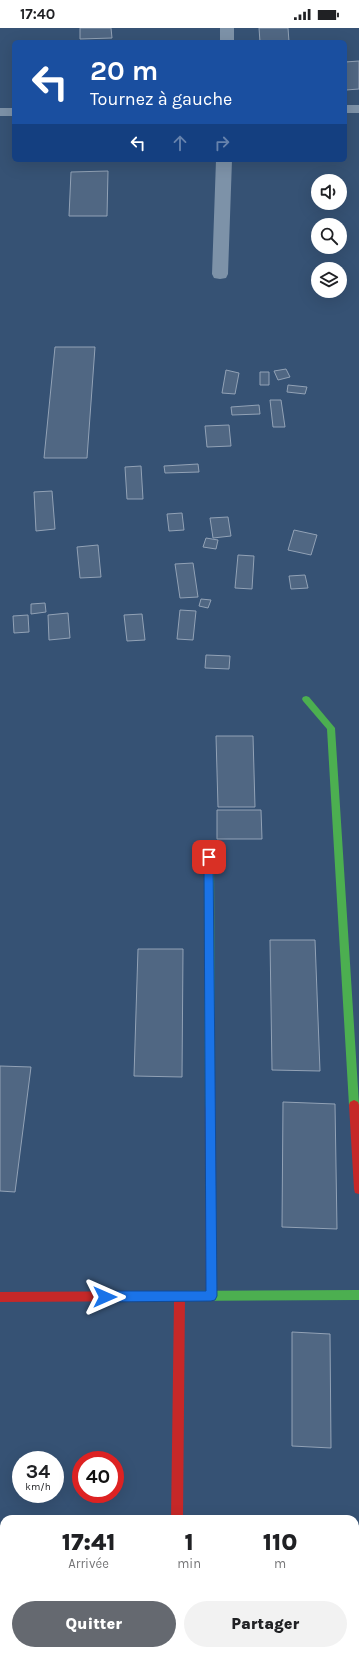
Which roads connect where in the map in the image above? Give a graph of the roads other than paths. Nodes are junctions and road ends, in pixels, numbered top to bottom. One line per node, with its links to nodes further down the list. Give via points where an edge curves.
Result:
1 (228, 28): 2 (street)
2 (227, 40)
3 (359, 109): 4 (street)
4 (347, 110)
5 (0, 112): 6 (street)
6 (12, 112)
7 (224, 162): 8 (street)
8 (220, 274)
9 (306, 699): 11 (street, via 331,728)
10 (209, 857): 14 (street)
11 (359, 1189)
12 (359, 1295): 14 (street)
13 (180, 1296): 14 (street); 15 (street); 16 (street)
14 (211, 1296)
15 (0, 1297)
16 (177, 1515)

